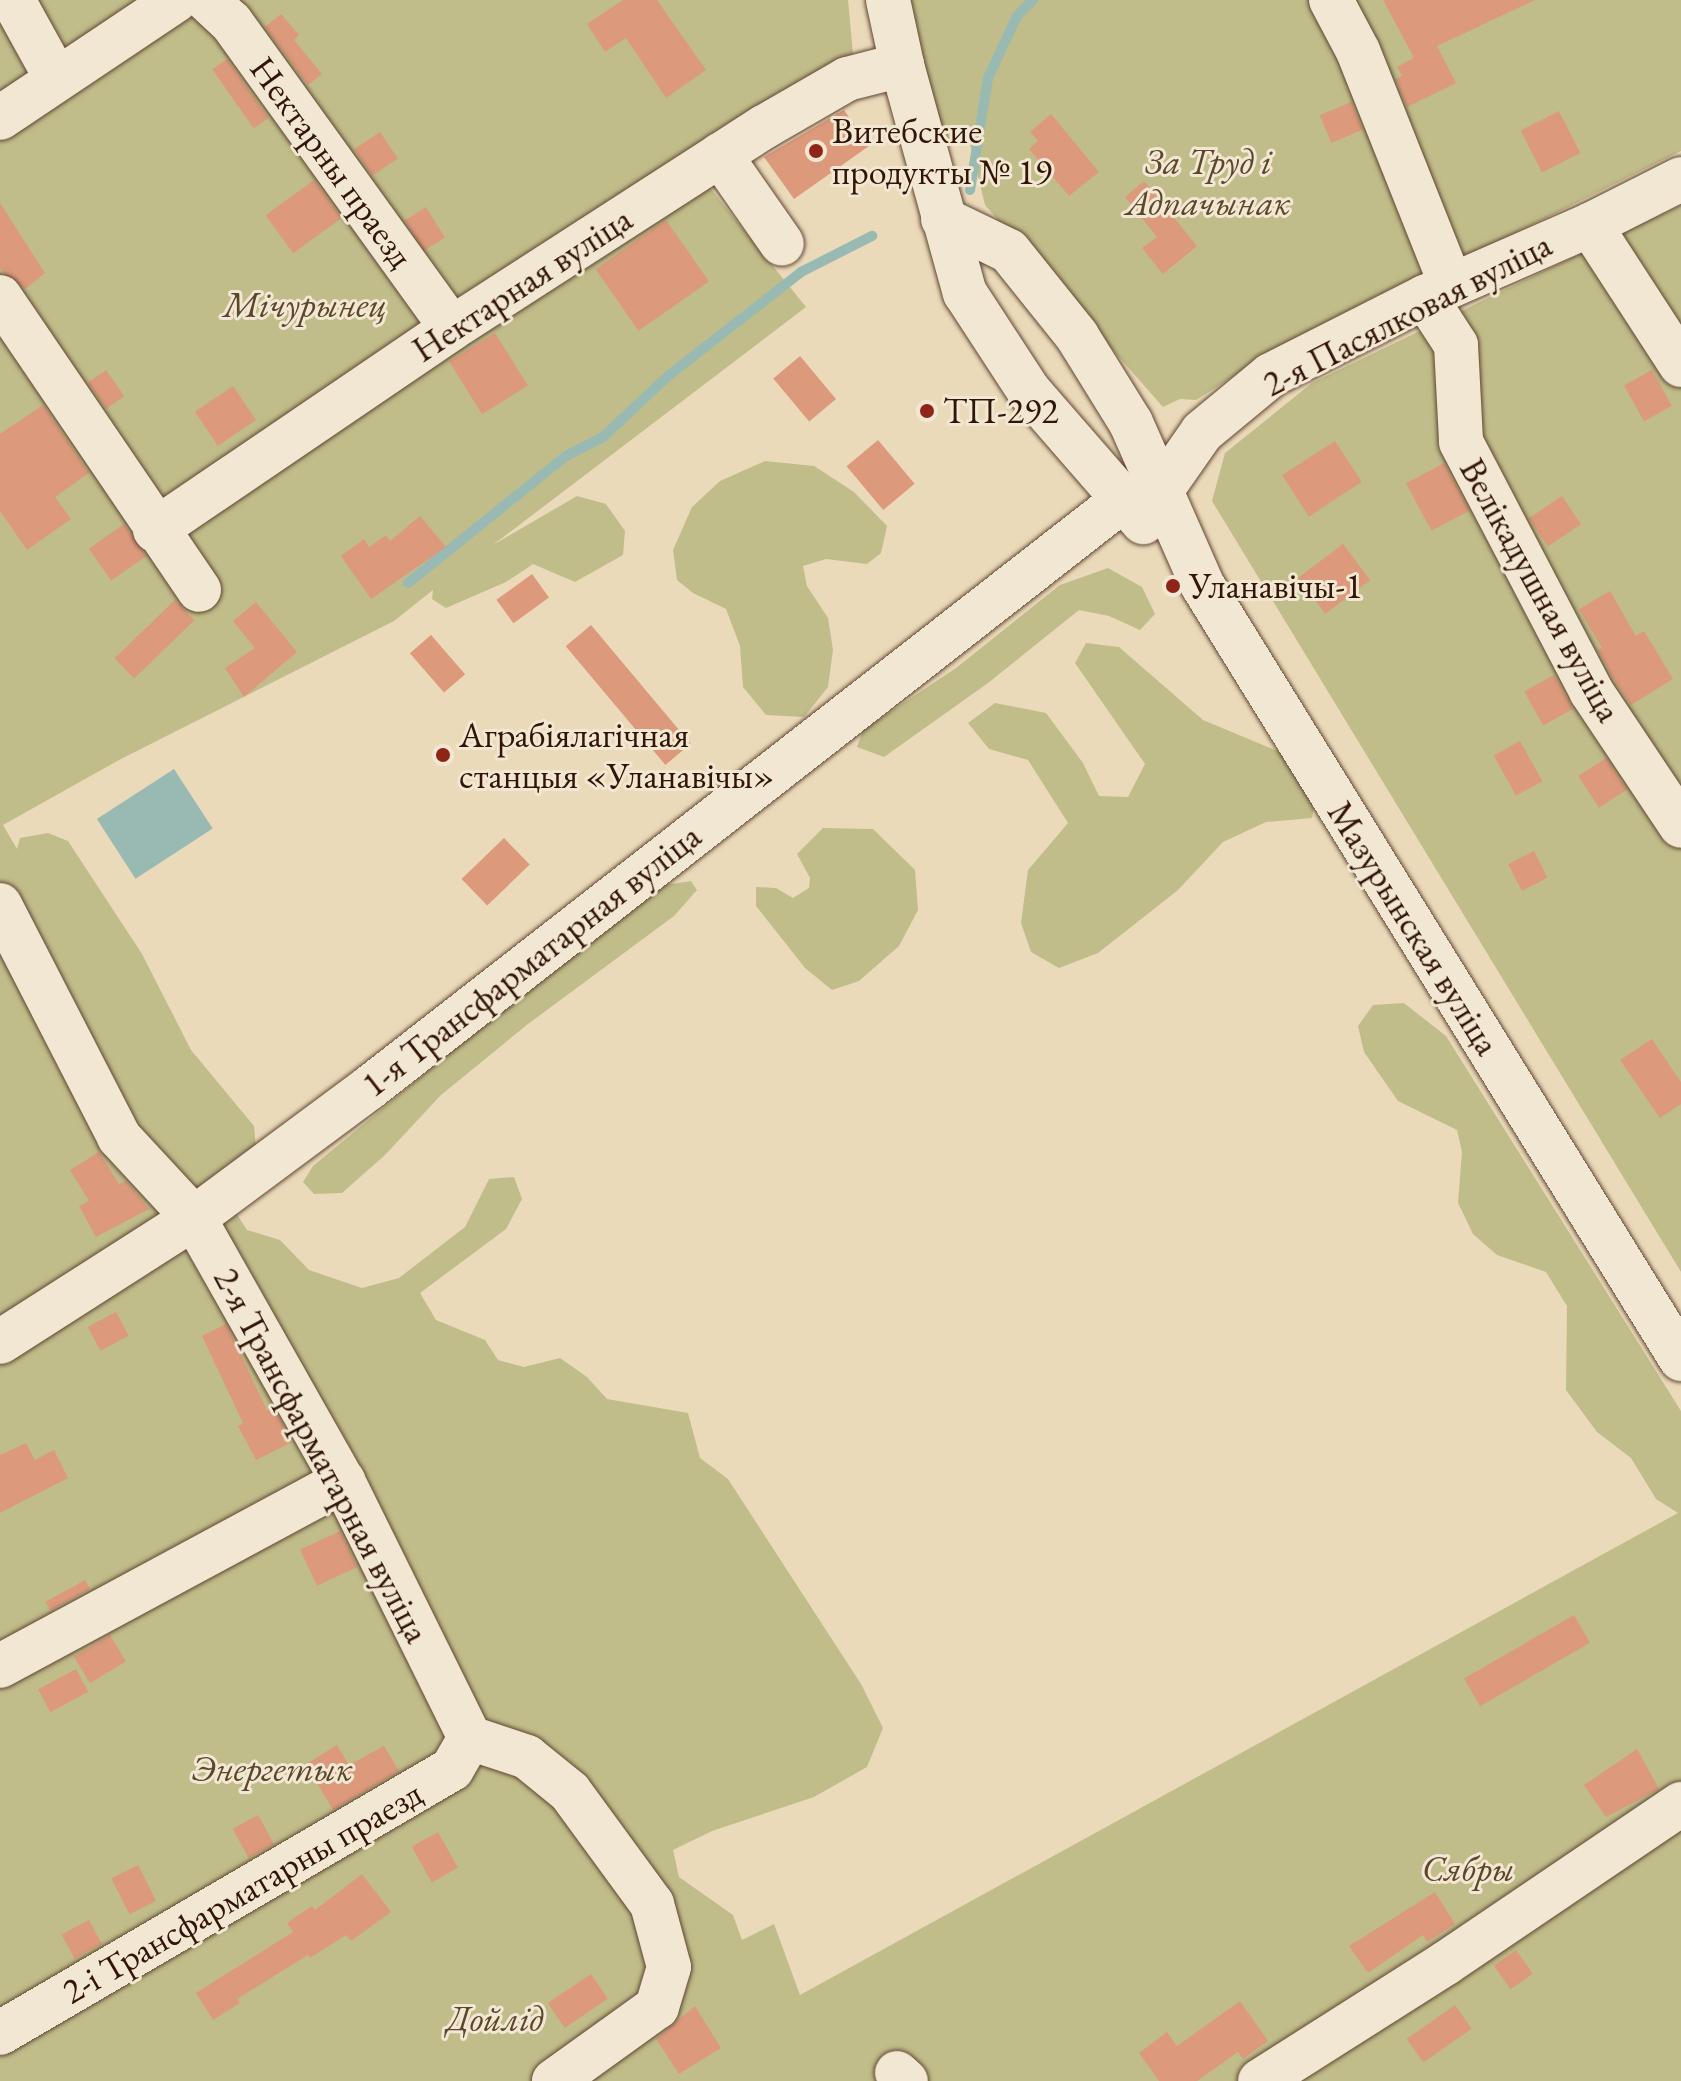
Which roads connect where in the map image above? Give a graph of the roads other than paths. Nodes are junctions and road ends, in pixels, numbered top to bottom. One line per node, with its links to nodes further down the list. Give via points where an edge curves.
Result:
1 (13, 0): 7 (street)
2 (176, 0): 7 (street)
3 (207, 0): 16 (street, Нектарны праезд, via 231,22)
4 (888, 0): 6 (street)
5 (1331, 0): 14 (street, Велікадушная вуліца, via 1358,51)
6 (902, 65): 9 (street, Нектарная вуліца, via 847,79); 11 (street)
7 (56, 78): 8 (street)
8 (0, 118)
9 (720, 155): 13 (street); 16 (street, Нектарная вуліца)
10 (1681, 179): 12 (street, 2-я Пасялковая вуліца)
11 (943, 219): 18 (street, via 965,293 1029,391); 18 (street, via 1009,251 1077,336 1131,423)
12 (1590, 225): 14 (street, 2-я Пасялковая вуліца); 17 (street)
13 (782, 244)
14 (1438, 291): 18 (street, 2-я Пасялковая вуліца, via 1271,375 1202,432); 21 (street, Велікадушная вуліца, via 1456,345 1461,442 1591,691)
15 (0, 297): 19 (street)
16 (452, 328): 19 (street, Нектарная вуліца)
17 (1681, 365)
18 (1143, 494): 23 (street, 1-я Трансфарматарная вуліца); 25 (street, Мазурынская вуліца)
19 (155, 530): 20 (street)
20 (199, 590)
21 (1681, 826)
22 (0, 905): 23 (street, 2-я Трансфарматарная вуліца, via 119,1137)
23 (194, 1218): 24 (street, 1-я Трансфарматарная вуліца); 26 (street, 2-я Трансфарматарная вуліца)
24 (0, 1342)
25 (1681, 1359)
26 (343, 1481): 27 (street); 28 (street, 2-я Трансфарматарная вуліца)
27 (0, 1666)
28 (470, 1738): 30 (street, 2-і Трансфарматарны праезд, via 452,1769); 31 (street, via 527,1757 570,1792 652,1904 669,1967 657,2007)
29 (1681, 1804): 32 (street)
30 (0, 2033)
31 (554, 2081)
32 (1260, 2081)

